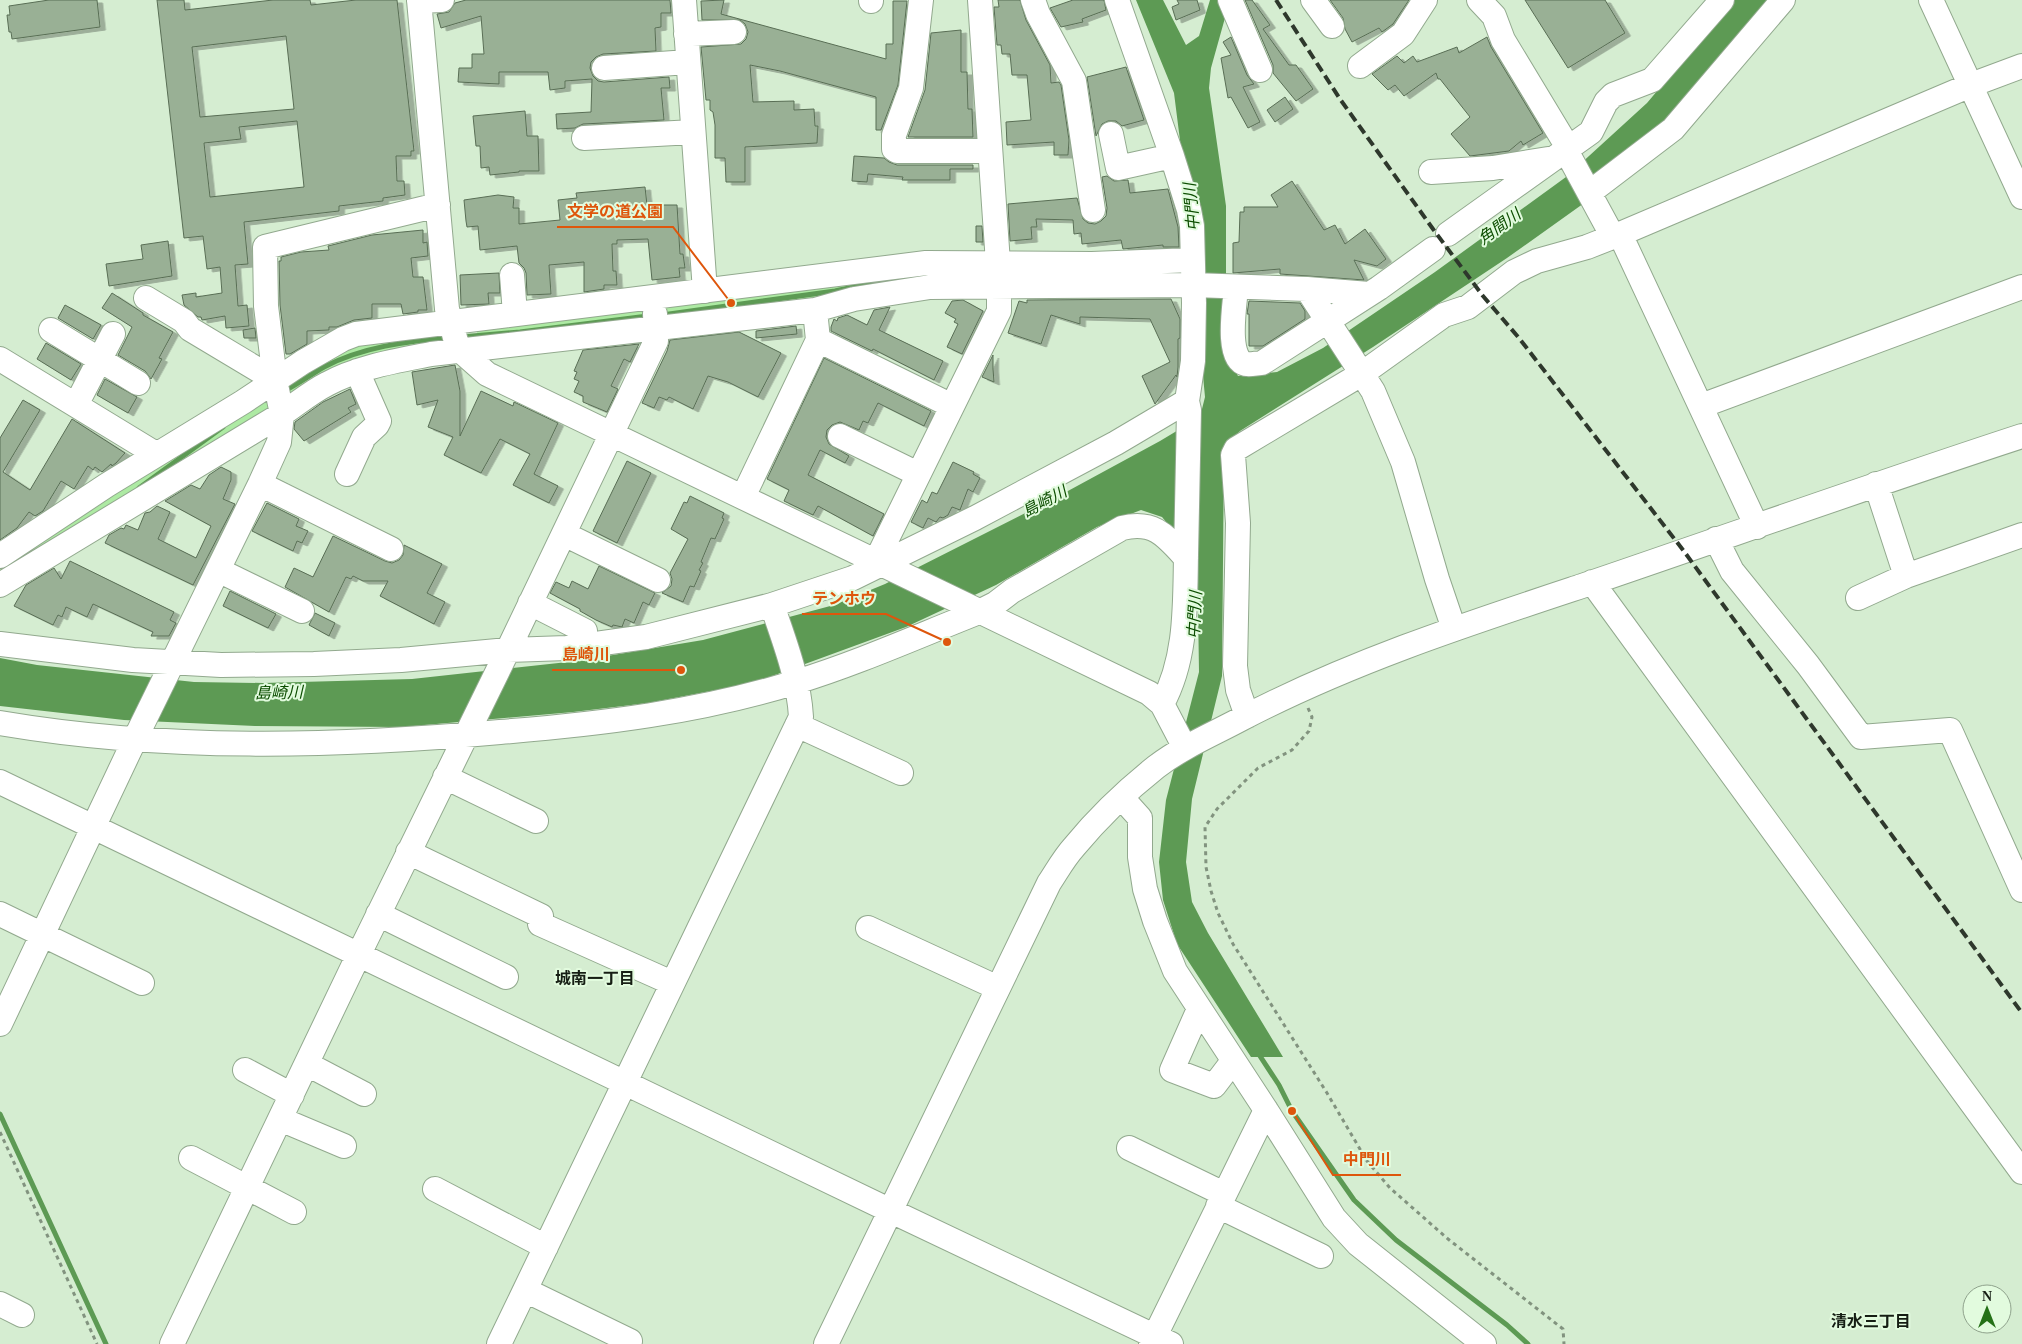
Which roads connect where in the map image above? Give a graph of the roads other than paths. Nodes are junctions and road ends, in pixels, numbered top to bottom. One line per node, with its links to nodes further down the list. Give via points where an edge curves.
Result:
1 (426, 0): 32 (street)
2 (684, 0): 16 (street)
3 (921, 0): 26 (street, via 909,95 894,135 894,149)
4 (980, 0): 26 (street)
5 (1033, 0): 33 (street, via 1074,81)
6 (1117, 0): 28 (street)
7 (1230, 0): 21 (street)
8 (1313, 0): 14 (street)
9 (1426, 0): 18 (street, via 1403,34)
10 (1479, 0): 27 (street, via 1494,16 1503,40)
11 (1722, 0): 27 (street, via 1652,80 1613,95 1591,132)
12 (1783, 0): 30 (street, via 1673,129)
13 (1931, 0): 22 (street)
14 (1332, 26)
15 (734, 32): 16 (street)
16 (686, 34): 17 (street)
17 (688, 62): 20 (street); 23 (street)
18 (1360, 66)
19 (2022, 66): 22 (street)
20 (604, 68)
21 (1260, 70)
22 (1971, 85): 31 (street); 34 (street)
23 (693, 132): 25 (street); 42 (street)
24 (1111, 134): 28 (street, via 1118,168)
25 (584, 138)
26 (990, 151): 37 (street)
27 (1563, 154): 29 (street, via 1493,168); 30 (street); 43 (street)
28 (1172, 156): 35 (street, via 1189,210)
29 (1431, 172)
30 (1588, 191): 34 (street)
31 (2022, 197)
32 (438, 205): 52 (street, via 447,309); 58 (street, via 265,247 266,306)
33 (1093, 210)
34 (1616, 236): 57 (street, via 1537,261 1514,272 1468,307 1444,315); 63 (street)
35 (1192, 260): 37 (street, via 1092,264); 38 (street)
36 (512, 275): 47 (street)
37 (999, 275): 38 (street); 42 (street, via 926,263); 46 (street, via 895,291); 61 (street, via 999,311)
38 (1196, 286): 39 (street); 62 (street)
39 (1234, 287): 41 (street); 48 (street, via 1234,351 1240,361 1247,364 1262,363)
40 (2022, 287): 63 (street)
41 (1308, 290): 43 (street); 48 (street)
42 (705, 291): 44 (street)
43 (1368, 294): 48 (street)
44 (654, 298): 47 (street); 49 (street)
45 (160, 300): 58 (street, via 190,329)
46 (815, 310): 49 (street); 53 (street)
47 (515, 314): 52 (street)
48 (1329, 323): 57 (street)
49 (656, 328): 52 (street); 65 (street, via 656,341)
50 (51, 330): 55 (street)
51 (113, 334): 55 (street)
52 (455, 337): 56 (street, via 395,361); 58 (street, via 356,334); 65 (street, via 486,374)
53 (818, 340): 61 (street); 73 (street)
54 (0, 359): 60 (street)
55 (100, 360): 59 (street); 60 (street)
56 (357, 371): 64 (street); 69 (street, via 379,421 364,437)
57 (1362, 372): 92 (street, via 1402,462); 99 (street, via 1236,449 1233,455 1238,523 1235,666 1238,690)
58 (275, 382): 64 (street); 68 (street)
59 (138, 383)
60 (76, 404): 68 (street)
61 (952, 406): 70 (street)
62 (1188, 406): 79 (street); 81 (street)
63 (1701, 406): 74 (street)
64 (281, 411): 71 (street, via 279,442); 86 (street)
65 (610, 433): 73 (street); 75 (street)
66 (840, 436): 70 (street)
67 (2022, 436): 72 (street)
68 (156, 454): 80 (street)
69 (347, 474)
70 (918, 474): 81 (street)
71 (260, 484): 78 (street); 82 (street)
72 (1876, 484): 74 (street); 83 (street)
73 (743, 497): 81 (street)
74 (1757, 527): 77 (street)
75 (564, 534): 84 (street); 88 (street)
76 (2022, 535): 83 (street)
77 (1716, 540): 85 (street); 112 (street, via 1732,571 1808,665 1860,737 1950,730)
78 (391, 549)
79 (1186, 550): 90 (street, via 1163,533 1144,525 1122,528 995,604); 98 (street, via 1186,616 1170,689)
80 (0, 556)
81 (885, 565): 89 (street); 90 (street)
82 (218, 570): 91 (street); 96 (street)
83 (1906, 576): 87 (street)
84 (658, 580)
85 (1592, 582): 92 (street); 135 (street)
86 (0, 585)
87 (1858, 598)
88 (530, 603): 93 (street); 95 (street)
89 (773, 609): 95 (street, via 646,637); 97 (street)
90 (974, 610): 97 (street, via 865,658); 98 (street, via 1149,693)
91 (302, 611)
92 (1454, 629): 99 (street, via 1300,690)
93 (585, 631)
94 (0, 644): 96 (street)
95 (506, 654): 96 (street, via 314,664); 102 (street)
96 (172, 665): 103 (street)
97 (794, 678): 101 (street, via 801,716); 102 (street, via 705,706 636,718)
98 (1162, 704): 104 (street)
99 (1247, 716): 104 (street)
100 (0, 723): 103 (street, via 32,729)
101 (797, 725): 105 (street); 120 (street)
102 (468, 731): 103 (street, via 355,742 200,743); 106 (street)
103 (137, 736): 110 (street)
104 (1185, 748): 108 (street)
105 (901, 773)
106 (445, 777): 109 (street); 111 (street)
107 (0, 782): 110 (street)
108 (1122, 798): 121 (street, via 1073,848 1049,883); 122 (street, via 1140,818 1140,858 1155,921 1175,971)
109 (536, 821)
110 (95, 827): 116 (street); 117 (street)
111 (408, 852): 114 (street); 120 (street)
112 (2022, 890)
113 (0, 914): 116 (street)
114 (378, 914): 117 (street); 118 (street)
115 (868, 928): 121 (street)
116 (43, 935): 119 (street); 123 (street)
117 (359, 954): 125 (street); 127 (street)
118 (506, 977)
119 (142, 983)
120 (672, 983): 127 (street)
121 (998, 988): 139 (street)
122 (1199, 1010): 124 (street); 124 (street, via 1172,1070 1214,1086)
123 (0, 1024)
124 (1233, 1061): 130 (street)
125 (307, 1064): 128 (street); 129 (street)
126 (245, 1070): 129 (street)
127 (624, 1082): 139 (street); 141 (street)
128 (364, 1094)
129 (292, 1095): 131 (street)
130 (1266, 1110): 138 (street); 150 (street, via 1334,1218 1358,1244)
131 (280, 1118): 132 (street); 136 (street)
132 (344, 1146)
133 (1129, 1148): 138 (street)
134 (191, 1158): 136 (street)
135 (2022, 1172)
136 (247, 1186): 140 (street); 149 (street)
137 (435, 1189): 141 (street)
138 (1221, 1200): 142 (street); 147 (street)
139 (891, 1211): 147 (street); 151 (street)
140 (294, 1212)
141 (546, 1246): 143 (street)
142 (1321, 1256)
143 (525, 1290): 146 (street); 148 (street)
144 (0, 1304): 145 (street)
145 (22, 1315)
146 (630, 1341)
147 (1159, 1341)
148 (505, 1342)
149 (175, 1343)
150 (1481, 1343)
151 (826, 1344)

